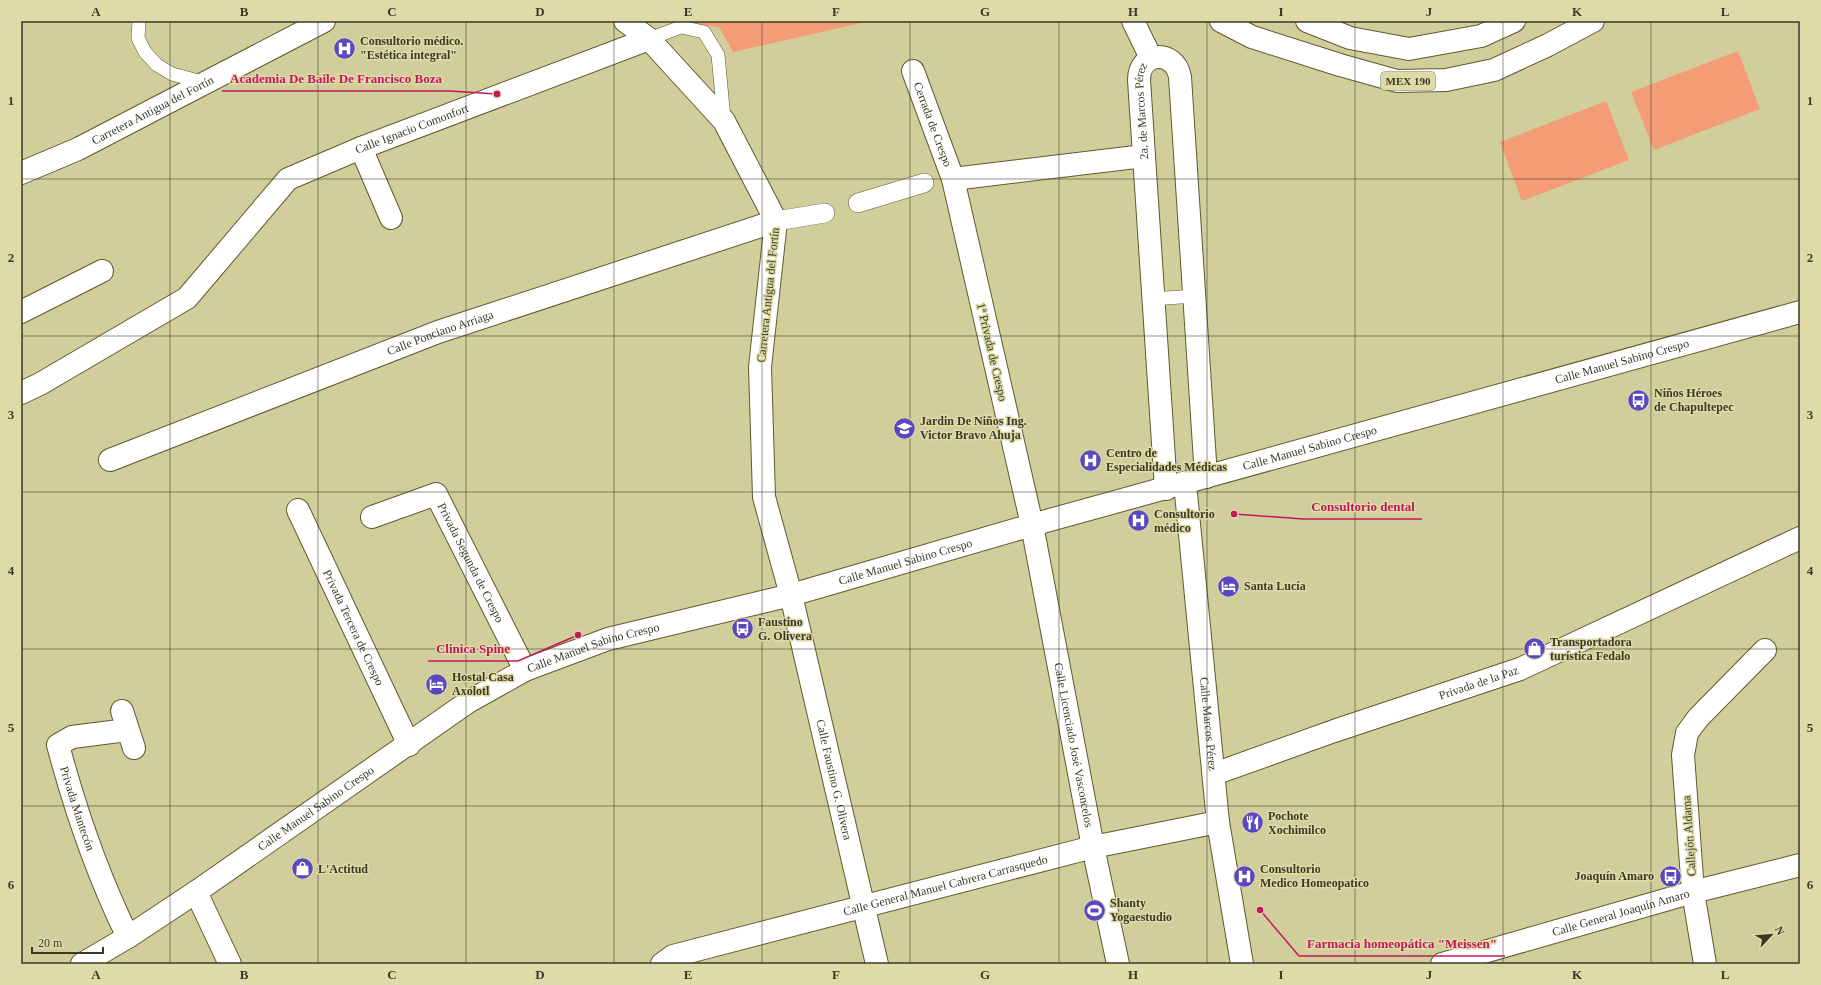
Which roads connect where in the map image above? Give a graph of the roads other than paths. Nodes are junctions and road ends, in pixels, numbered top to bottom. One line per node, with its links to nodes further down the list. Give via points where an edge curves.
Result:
1 (139, 21): 12 (lane, via 138,38 145,52 158,65 172,74)
2 (324, 21): 12 (street, Carretera Antigua del Fortín)
3 (625, 21): 9 (street, Carretera Antigua del Fortín)
4 (1133, 21): 10 (street)
5 (1221, 21): 8 (street, MEX 190, via 1252,37 1340,66 1397,81 1446,80 1494,70)
6 (1307, 21): 7 (street, via 1350,38 1409,49 1481,36)
7 (1514, 21)
8 (1593, 21)
9 (649, 39): 13 (street, Carretera Antigua del Fortín); 13 (lane, via 681,27 704,32 718,55); 14 (street, Calle Ignacio Comonfort)
10 (1151, 58): 15 (street, 2a. de Marcos Pérez, via 1142,66 1139,74); 24 (street, 2a. de Marcos Pérez, via 1169,59 1179,73)
11 (913, 71): 17 (street, Cerrada de Crespo)
12 (206, 83): 16 (street, Carretera Antigua del Fortín, via 78,149)
13 (724, 121): 22 (street, Carretera Antigua del Fortín)
14 (361, 148): 21 (street); 28 (street, Calle Ignacio Comonfort, via 288,179 188,298)
15 (1144, 156): 17 (street); 25 (street, 2a. de Marcos Pérez)
16 (21, 173)
17 (953, 179): 33 (street, 1ª Privada de Crespo)
18 (924, 183): 19 (street)
19 (851, 205)
20 (825, 213): 22 (street)
21 (390, 218)
22 (776, 221): 29 (street, Calle Ponciano Arriaga, via 438,332); 35 (street, Carretera Antigua del Fortín, via 760,367 764,497)
23 (102, 271): 26 (street)
24 (1194, 296): 25 (lane); 30 (street, 2a. de Marcos Pérez)
25 (1153, 299): 30 (street, 2a. de Marcos Pérez)
26 (21, 312)
27 (1800, 312): 30 (street, Calle Manuel Sabino Crespo)
28 (30, 388)
29 (110, 460)
30 (1186, 483): 33 (street, Calle Manuel Sabino Crespo); 40 (street, Calle Marcos Pérez)
31 (298, 510): 39 (street, Privada Tercera de Crespo)
32 (372, 517): 37 (street, Privada Segunda de Crespo, via 436,494)
33 (1032, 525): 35 (street, Calle Manuel Sabino Crespo); 42 (street, Calle Licenciado José Vasconcelos)
34 (1800, 538): 40 (street, Privada de la Paz, via 1520,670)
35 (791, 595): 37 (street, Calle Manuel Sabino Crespo, via 608,639); 46 (street, Calle Faustino G. Olivera)
36 (1765, 650): 44 (street, Callejón Aldama, via 1698,718 1687,733 1683,755)
37 (525, 670): 39 (street, Calle Manuel Sabino Crespo, via 468,702)
38 (127, 730): 47 (street, Privada Mantecón, via 72,737 58,745 69,786 116,913)
39 (409, 745): 45 (street, Calle Manuel Sabino Crespo)
40 (1214, 774): 41 (street, Calle Marcos Pérez)
41 (1218, 822): 42 (street, Calle General Manuel Cabrera Carrasquedo); 53 (street, Calle Marcos Pérez)
42 (1093, 847): 46 (street, Calle General Manuel Cabrera Carrasquedo); 52 (street, Calle Licenciado José Vasconcelos)
43 (1800, 865): 44 (street, Calle General Joaquín Amaro)
44 (1703, 890): 54 (street, Calle General Joaquín Amaro); 55 (street, Callejón Aldama)
45 (196, 892): 47 (street, Calle Manuel Sabino Crespo); 50 (street)
46 (864, 908): 48 (street, Calle General Manuel Cabrera Carrasquedo); 51 (street, Calle Faustino G. Olivera)
47 (128, 938): 49 (street, Calle Manuel Sabino Crespo)
48 (670, 961)
49 (82, 964)
50 (230, 964)
51 (877, 964)
52 (1118, 964)
53 (1242, 964)
54 (1442, 964)
55 (1705, 964)

